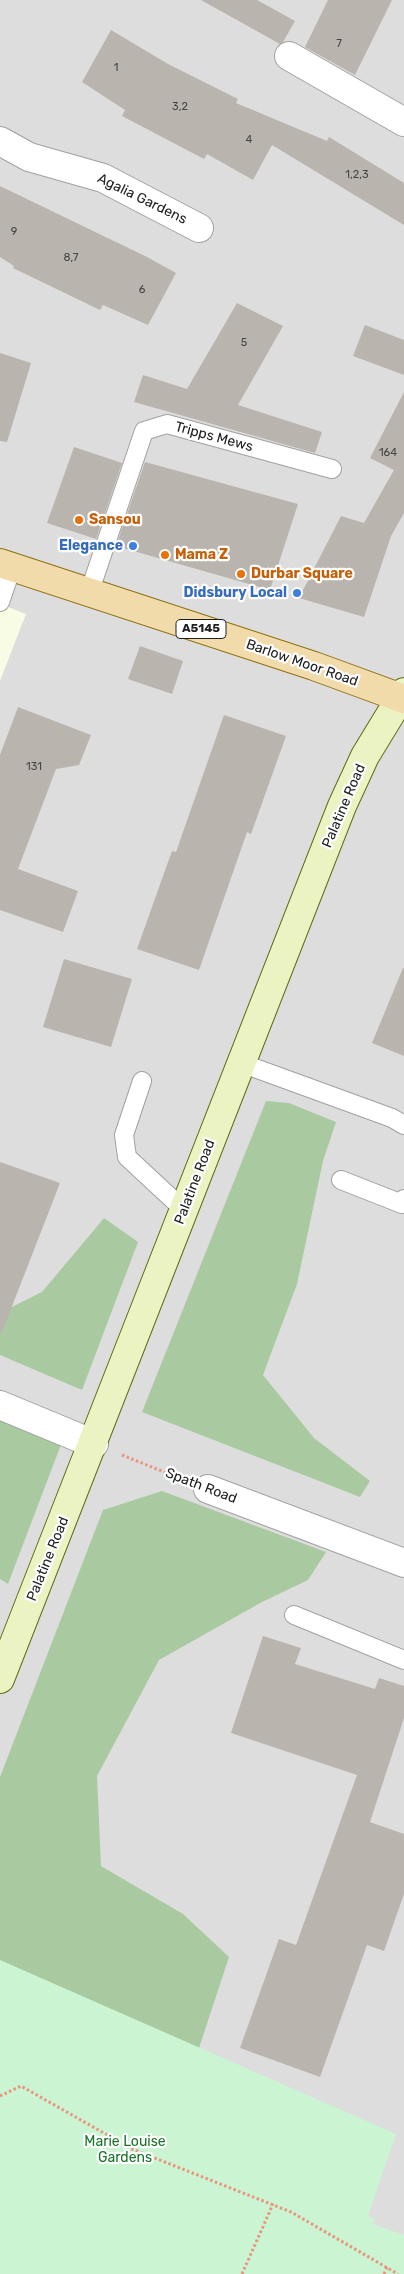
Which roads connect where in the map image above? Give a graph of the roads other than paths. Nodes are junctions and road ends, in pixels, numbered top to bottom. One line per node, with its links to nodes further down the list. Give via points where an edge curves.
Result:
1 (289, 56): 2 (street)
2 (404, 122)
3 (0, 140): 4 (street, Agalia Gardens, via 29,157 103,178)
4 (199, 228)
5 (332, 469): 7 (lane, Tripps Mews, via 167,424 144,431)
6 (6, 565): 7 (main road, Barlow Moor Road / A5145); 8 (lane)
7 (89, 592): 9 (main road, Barlow Moor Road / A5145)
8 (0, 602)
9 (403, 696): 10 (main road, Palatine Road, via 365,756 342,806)
10 (241, 1063): 12 (lane, via 392,1118); 15 (main road, Palatine Road)
11 (142, 1081): 15 (lane, via 124,1135 127,1157)
12 (404, 1126)
13 (341, 1180): 14 (lane, via 402,1204)
14 (404, 1199)
15 (184, 1210): 17 (main road, Palatine Road)
16 (0, 1405): 17 (street)
17 (94, 1444): 22 (main road, Palatine Road)
18 (208, 1489): 19 (street, Spath Road)
19 (404, 1563)
20 (294, 1615): 21 (lane)
21 (404, 1660)
22 (0, 1679)

